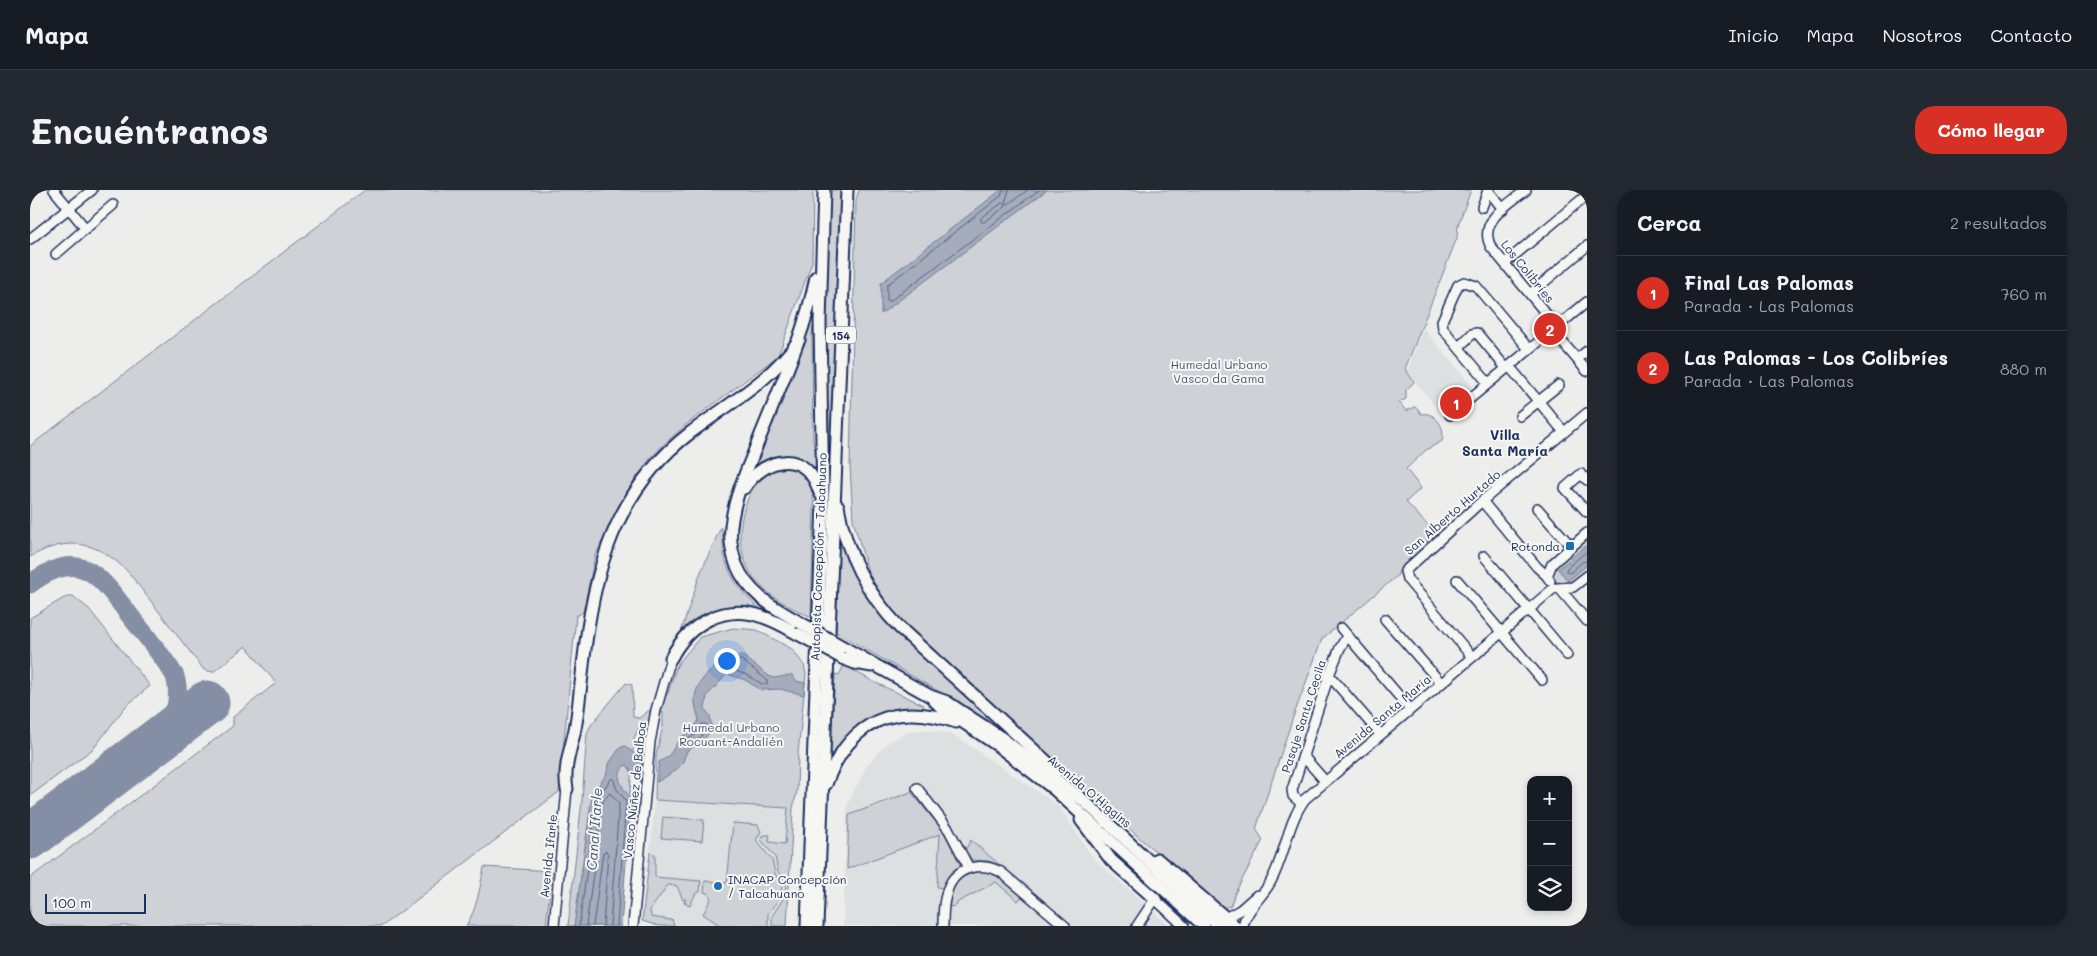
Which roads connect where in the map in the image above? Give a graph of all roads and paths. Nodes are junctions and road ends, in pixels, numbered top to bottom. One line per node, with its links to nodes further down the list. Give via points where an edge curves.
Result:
1 (54, 190): 10 (street)
2 (92, 190): 10 (street)
3 (824, 190): 15 (main road, Autopista Concepción - Talcahuano / 154)
4 (847, 190): 35 (main road, Autopista Concepción - Talcahuano / 154)
5 (1488, 190): 9 (street); 11 (street)
6 (1526, 190): 11 (street)
7 (1587, 195): 17 (street)
8 (113, 206): 12 (street)
9 (1482, 207)
10 (69, 208): 12 (street); 13 (street)
11 (1503, 209): 17 (street, Los Colibríes, via 1492,218 1487,229 1489,244)
12 (86, 229): 16 (street)
13 (31, 236)
14 (1587, 246): 18 (street)
15 (822, 250): 21 (main road); 39 (main road, Autopista Concepción - Talcahuano / 154)
16 (56, 254)
17 (1505, 263): 18 (street, Los Colibríes)
18 (1530, 294): 20 (street, Los Colibríes)
19 (1586, 305): 20 (street)
20 (1555, 328): 23 (street); 25 (street, Los Colibríes)
21 (799, 340): 38 (main road); 69 (main road, via 774,370 665,455 638,488 617,524 599,568 592,601 577,720 566,774)
22 (1458, 346): 23 (street, via 1443,329 1442,321 1458,285 1464,282 1476,286); 26 (street, via 1477,333); 28 (street)
23 (1529, 349): 26 (street)
24 (1587, 351): 25 (street)
25 (1577, 359): 27 (street, Los Colibríes)
26 (1508, 367): 28 (street); 30 (street)
27 (1587, 371)
28 (1488, 383): 32 (street)
29 (1559, 385): 30 (street)
30 (1539, 401): 33 (street); 34 (street)
31 (1587, 413): 34 (street, San Alberto Hurtado)
32 (1450, 415)
33 (1520, 416)
34 (1564, 432): 37 (street, San Alberto Hurtado)
35 (835, 480): 70 (main road, Autopista Concepción - Talcahuano / 154); 71 (main road, via 841,519 852,556 882,608 1068,782)
36 (1587, 480): 41 (street, via 1582,474 1565,488)
37 (1482, 501): 45 (street); 57 (street, San Alberto Hurtado, via 1405,573)
38 (736, 503): 39 (main road, via 756,473 780,461 796,464 808,472 818,486); 55 (main road, Avenida O'Higgins, bridge, via 731,535 732,551 740,572 758,596)
39 (823, 503): 80 (main road, Autopista Concepción - Talcahuano / 154)
40 (1538, 508): 43 (street)
41 (1587, 512)
42 (1587, 533): 43 (street)
43 (1571, 546): 45 (street, via 1552,564)
44 (1484, 556): 49 (street)
45 (1547, 576): 48 (street)
46 (1587, 576): 48 (street, Avenida Santa María, via 1573,587)
47 (1457, 580): 53 (street)
48 (1557, 589): 49 (street, Avenida Santa María); 51 (street)
49 (1529, 609): 53 (street, Avenida Santa María); 56 (street)
50 (1384, 620): 61 (street)
51 (1587, 621)
52 (1341, 628): 54 (street)
53 (1502, 631): 57 (street, Avenida Santa María); 60 (street)
54 (1347, 636): 59 (street, Pasaje Santa Cecila); 63 (street)
55 (843, 652): 58 (main road, bridge, via 759,615 742,612 706,620 683,639); 62 (main road, Avenida O'Higgins)
56 (1567, 655)
57 (1472, 657): 61 (street, Avenida Santa María)
58 (671, 658): 79 (street, Vasco Núñez de Balboa, via 650,742)
59 (1329, 675): 65 (street); 66 (street, Pasaje Santa Cecila)
60 (1542, 680)
61 (1441, 683): 63 (street, Avenida Santa María)
62 (930, 696): 64 (main road, Avenida O'Higgins); 71 (main road, Avenida O'Higgins, via 977,720)
63 (1410, 709): 65 (street, Avenida Santa María)
64 (975, 730): 70 (main road, via 935,715 920,713 878,721 862,731 843,751 829,776); 72 (main road, Avenida O'Higgins)
65 (1380, 734): 67 (street, Avenida Santa María)
66 (1303, 756): 67 (street); 73 (street, Pasaje Santa Cecila, via 1292,792)
67 (1325, 781): 73 (street, Avenida Santa María)
68 (917, 788): 74 (street, via 944,824)
69 (567, 789): 78 (street, Avenida Ifarle)
70 (822, 798): 81 (main road, Autopista Concepción - Talcahuano)
71 (1083, 800): 77 (main road, Avenida O'Higgins, via 1128,841 1167,867)
72 (1068, 802): 76 (main road, via 1107,855); 86 (main road, Avenida O'Higgins)
73 (1301, 803): 75 (street, Avenida Santa María, via 1274,876)
74 (970, 868): 82 (street, via 956,875 947,890); 83 (street, via 985,866 1001,872)
75 (1264, 891): 77 (street); 88 (street, Avenida Santa María)
76 (1155, 899): 84 (street); 85 (street)
77 (1222, 922): 87 (main road, Avenida O'Higgins)
78 (554, 926)
79 (633, 926)
80 (807, 926)
81 (817, 926)
82 (943, 926)
83 (1065, 926)
84 (1137, 926)
85 (1184, 926)
86 (1204, 926)
87 (1235, 926)
88 (1243, 926)

